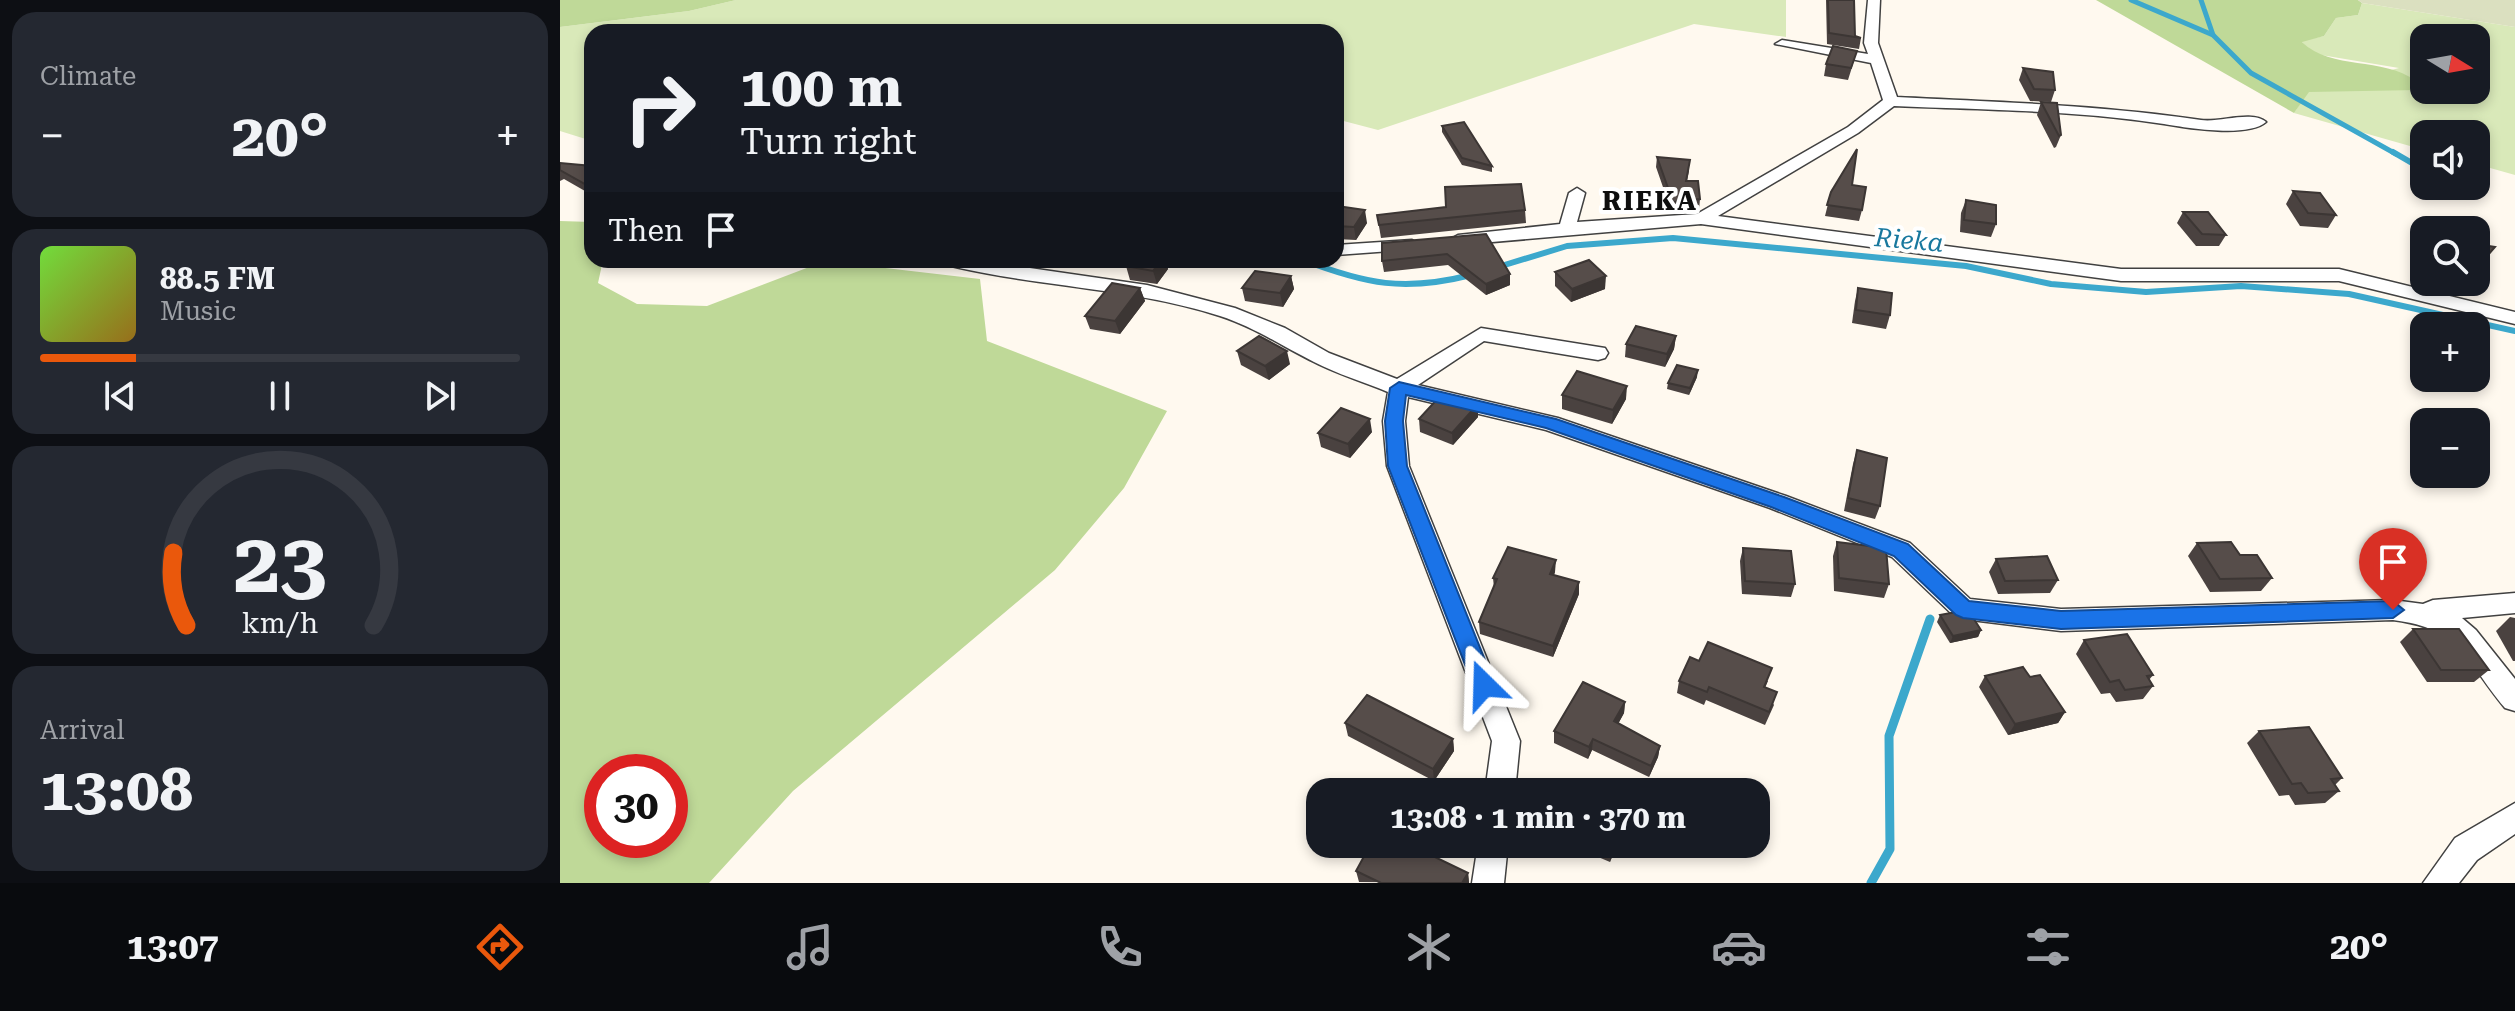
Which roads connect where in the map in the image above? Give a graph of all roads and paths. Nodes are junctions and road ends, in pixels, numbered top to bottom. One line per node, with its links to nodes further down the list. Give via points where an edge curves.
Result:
1 (1874, 0): 3 (street, via 1871,43)
2 (1782, 44): 3 (street)
3 (1876, 60): 4 (street)
4 (1891, 101): 5 (street, via 2116,112 2207,126); 7 (street, via 1840,138)
5 (2258, 122)
6 (1577, 193): 8 (street)
7 (1701, 219): 8 (street); 11 (street, via 2121,275 2339,275)
8 (1567, 228): 9 (street)
9 (1344, 249)
10 (997, 268): 13 (street, via 1189,300 1278,332 1322,358)
11 (2515, 318)
12 (1598, 353): 13 (street, via 1481,334)
13 (1399, 388): 15 (street, via 1550,423 1901,550 1963,609 2061,620); 17 (street, via 1394,421 1398,466 1506,741)
14 (2515, 603): 15 (street)
15 (2407, 611): 16 (street, via 2452,621)
16 (2515, 699)
17 (1502, 778)
18 (2515, 817): 21 (street, via 2466,849)
19 (1491, 858): 20 (street)
20 (1488, 883)
21 (2439, 883)

